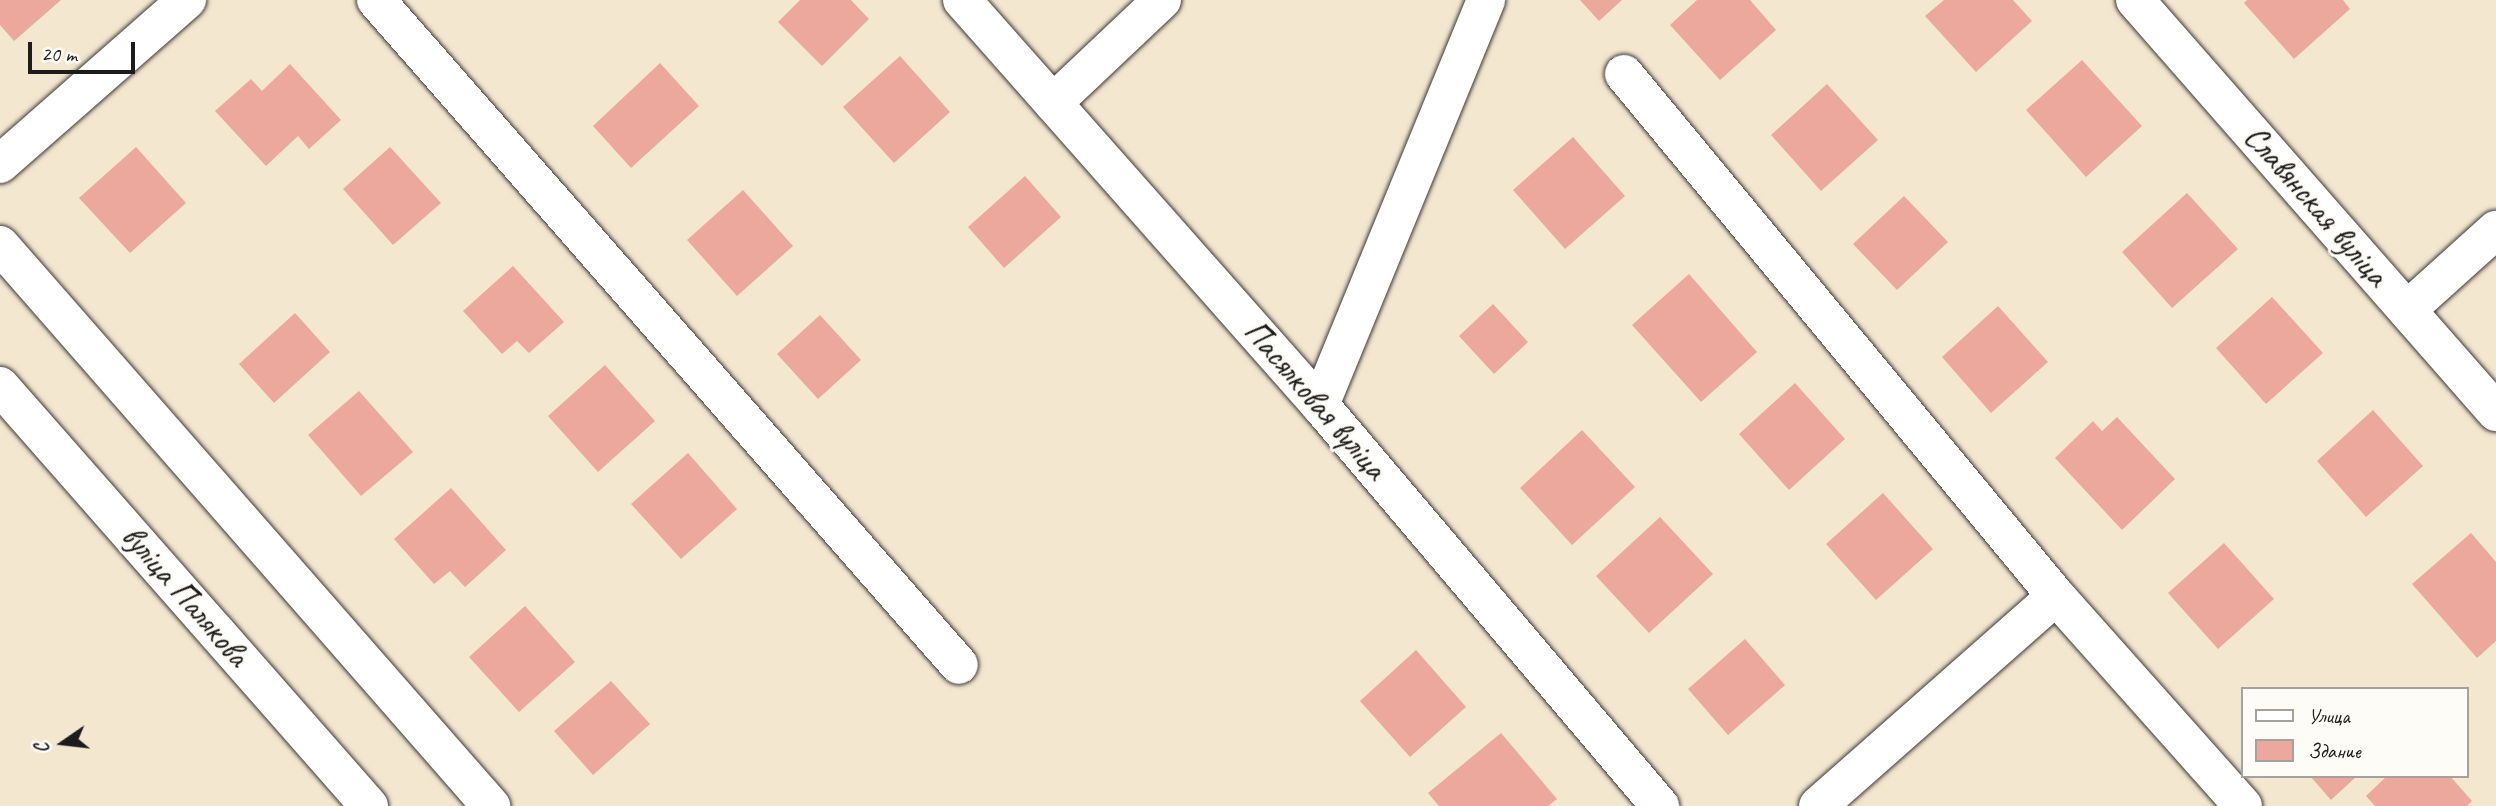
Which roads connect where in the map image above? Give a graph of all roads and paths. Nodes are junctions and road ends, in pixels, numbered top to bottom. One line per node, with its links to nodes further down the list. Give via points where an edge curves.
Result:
1 (187, 0): 9 (street)
2 (376, 0): 17 (street)
3 (962, 0): 8 (street, Пасялковая вуліца)
4 (1162, 0): 8 (street)
5 (1486, 0): 14 (street)
6 (2135, 0): 12 (street, Славянская вуліца)
7 (1624, 74): 16 (street)
8 (1053, 103): 14 (street, Пасялковая вуліца)
9 (0, 164)
10 (2496, 230): 12 (street)
11 (0, 245): 19 (street)
12 (2407, 310): 15 (street, Славянская вуліца)
13 (0, 386): 18 (street, вуліца Палякова)
14 (1320, 405): 20 (street, Пасялковая вуліца)
15 (2496, 412)
16 (2056, 596): 21 (street); 22 (street)
17 (959, 665)
18 (369, 806)
19 (491, 806)
20 (1660, 806)
21 (1818, 806)
22 (2242, 806)

